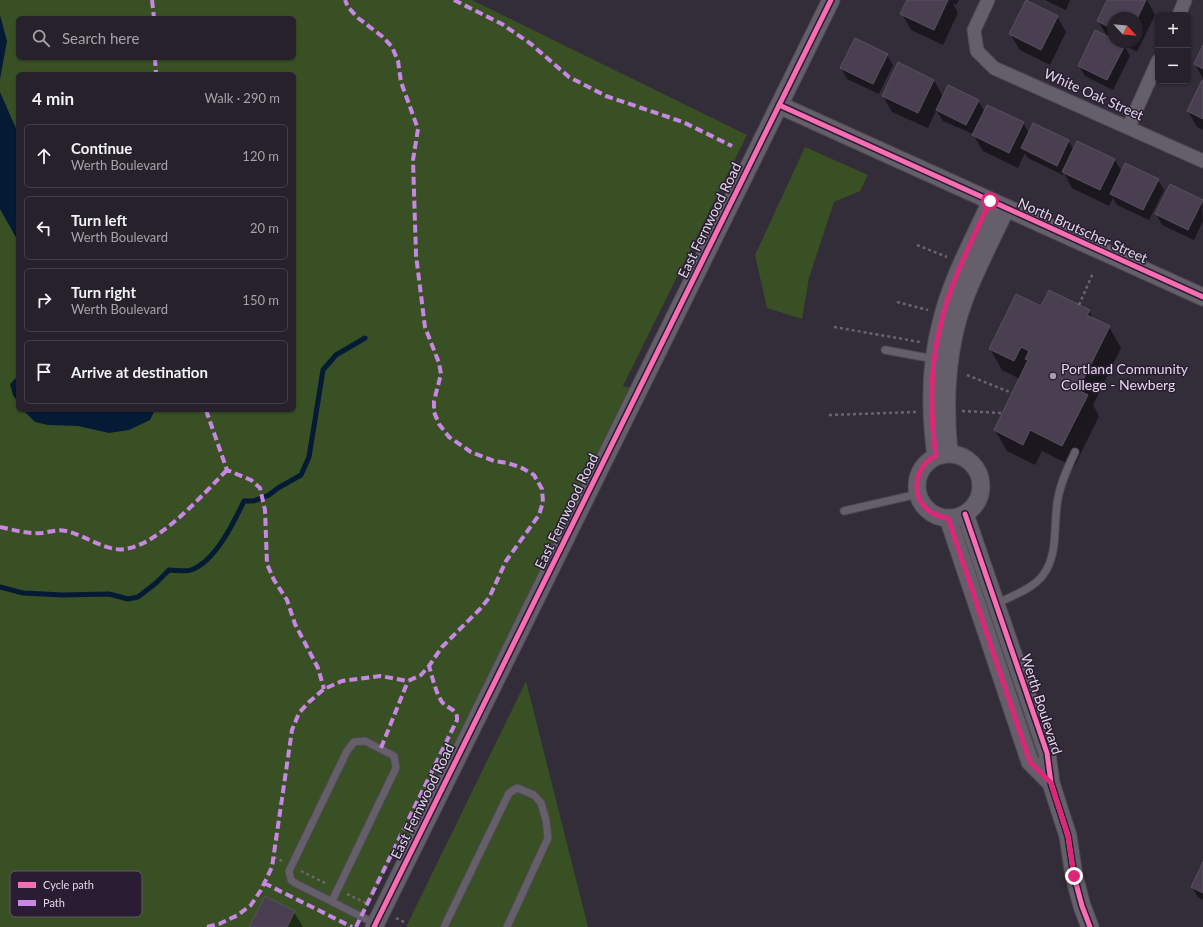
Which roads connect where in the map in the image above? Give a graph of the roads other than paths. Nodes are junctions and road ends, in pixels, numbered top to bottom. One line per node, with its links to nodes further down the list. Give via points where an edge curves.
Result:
1 (831, 0): 6 (street, East Fernwood Road)
2 (988, 0): 7 (street, White Oak Street, via 974,30 977,51 994,68)
3 (1185, 0): 4 (street)
4 (1179, 12)
5 (1155, 68): 7 (street)
6 (779, 105): 9 (street, North Brutscher Street); 23 (street, East Fernwood Road)
7 (1129, 126): 8 (street, White Oak Street)
8 (1203, 161)
9 (990, 201): 10 (street, North Brutscher Street); 13 (street, via 952,287)
10 (1006, 208): 11 (street, North Brutscher Street); 15 (street, via 963,303 949,362)
11 (1203, 297)
12 (885, 350): 13 (lane)
13 (934, 359): 15 (street, via 933,432)
14 (1075, 452): 20 (lane, via 1058,498 1052,555 1043,576)
15 (942, 455): 16 (street, via 923,467 918,477); 18 (street, via 964,457 979,473 981,492 976,503)
16 (918, 494): 17 (lane); 19 (street, via 926,509 936,516)
17 (844, 512)
18 (965, 514): 19 (street); 20 (street, Werth Boulevard)
19 (948, 518): 21 (street, Werth Boulevard, via 1030,762)
20 (996, 604): 21 (street, Werth Boulevard, via 1047,753)
21 (1051, 783): 26 (street, Werth Boulevard, via 1068,836 1074,876)
22 (332, 901): 22 (lane, via 295,883 291,880 289,871 347,751 354,742 365,741 394,756 396,768); 23 (lane)
23 (377, 926)
24 (444, 927): 25 (lane, via 509,793 517,788 534,795 541,803 548,838)
25 (507, 927)
26 (1090, 927)

